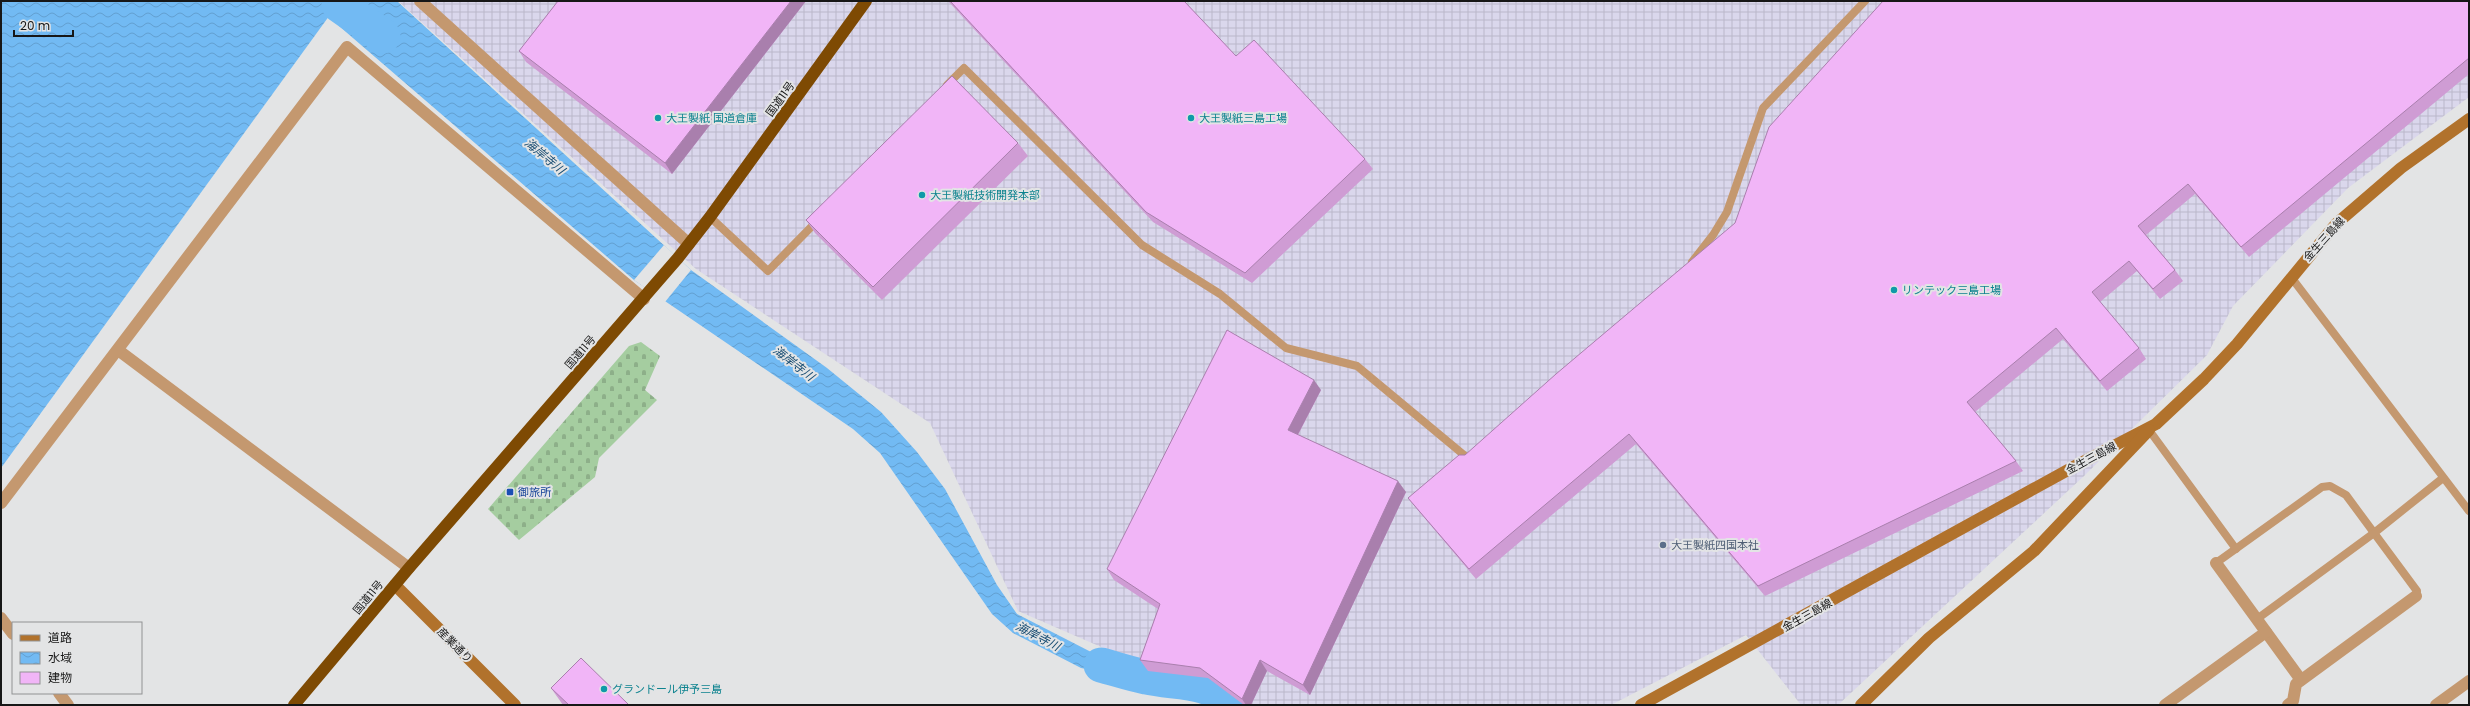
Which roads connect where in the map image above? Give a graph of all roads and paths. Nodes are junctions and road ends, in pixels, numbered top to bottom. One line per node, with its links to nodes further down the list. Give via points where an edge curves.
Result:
1 (420, 1): 8 (street)
2 (866, 1): 7 (highway, 国道11号)
3 (1865, 1): 9 (lane, via 1763,108 1727,212 1713,235)
4 (942, 91): 14 (lane, via 964,68 1142,245 1220,294 1286,348 1357,366 1469,461)
5 (2469, 119): 10 (main road, 金生三島線, via 2367,195 2336,224)
6 (823, 215): 7 (lane, via 768,271)
7 (710, 217): 8 (highway, 国道11号)
8 (689, 244): 11 (highway, 国道11号)
9 (1688, 266)
10 (2291, 277): 13 (main road, 金生三島線, via 2204,380); 15 (lane)
11 (647, 295): 12 (street, via 347,47); 21 (highway, 国道11号)
12 (118, 350): 16 (street); 21 (street)
13 (2152, 427): 19 (lane); 35 (main road, 金生三島線, via 2077,465); 36 (main road, via 2034,551 1929,638)
14 (1475, 456)
15 (2443, 478): 17 (lane); 18 (lane)
16 (1, 503)
17 (2469, 511)
18 (2374, 532): 19 (lane, via 2346,495 2330,486 2322,487); 23 (lane, via 2417,591); 25 (lane)
19 (2236, 549): 20 (lane)
20 (2216, 563): 25 (street)
21 (409, 568): 22 (highway, 国道11号)
22 (395, 585): 33 (highway, 国道11号); 34 (main road, 産業通り)
23 (2416, 596): 28 (street)
24 (1, 618): 27 (street)
25 (2257, 619): 26 (street)
26 (2266, 632): 28 (street); 37 (street)
27 (12, 633)
28 (2301, 680): 31 (street, via 2296,684)
29 (2469, 681): 38 (street)
30 (60, 694): 32 (street)
31 (2292, 704)
32 (68, 705)
33 (294, 705)
34 (515, 705)
35 (1641, 705)
36 (1861, 705)
37 (2165, 705)
38 (2436, 705)

